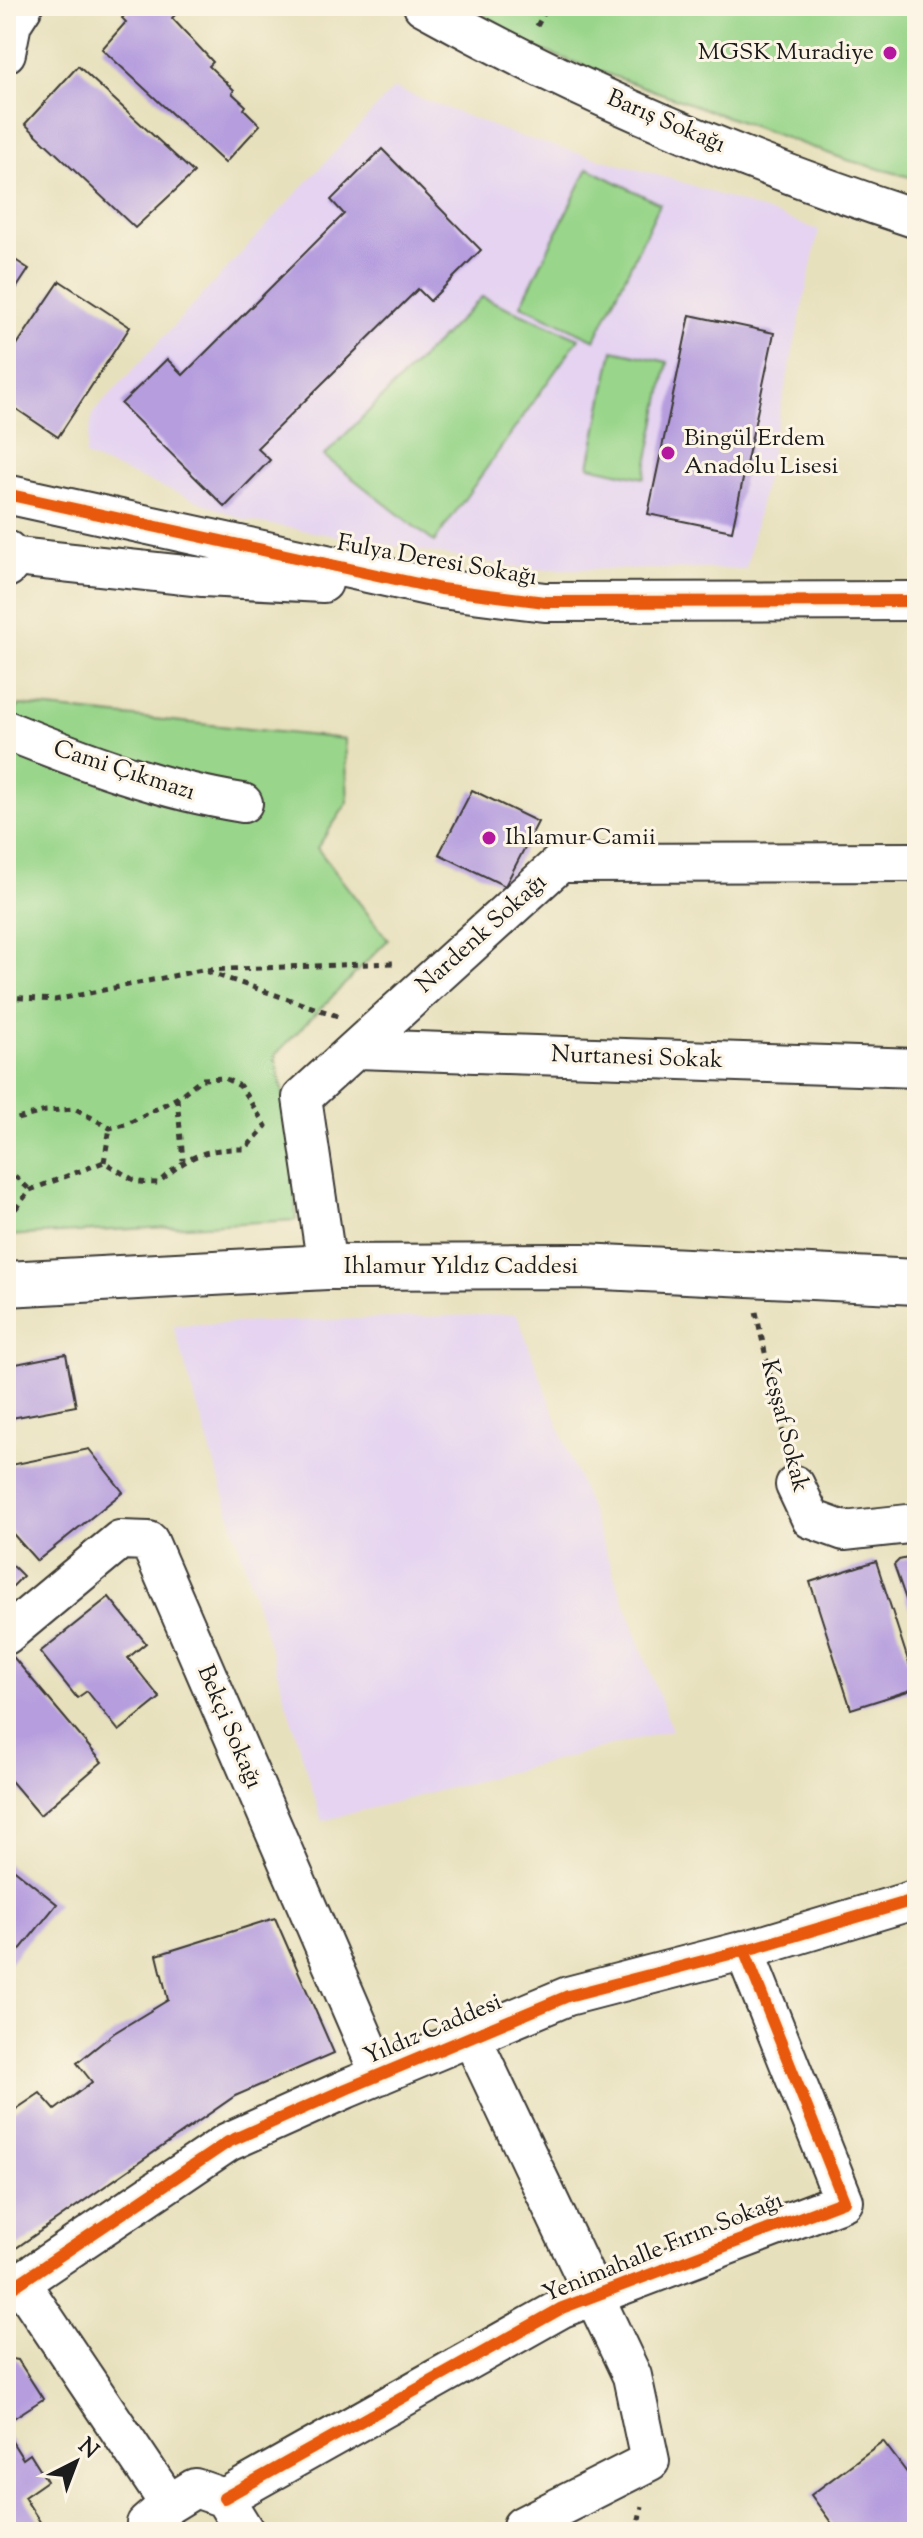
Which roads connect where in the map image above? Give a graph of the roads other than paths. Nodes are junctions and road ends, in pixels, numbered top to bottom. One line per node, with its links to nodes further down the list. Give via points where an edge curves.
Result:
1 (423, 6): 2 (street, Barış Sokağı, via 519,59 660,121)
2 (917, 219)
3 (6, 494): 5 (street, Fulya Deresi Sokağı)
4 (6, 558): 5 (street, Fulya Deresi Sokağı, via 203,577)
5 (441, 589): 6 (street, Fulya Deresi Sokağı, via 545,602)
6 (917, 601)
7 (6, 730): 8 (street, Cami Çıkmazı, via 191,795)
8 (243, 803)
9 (917, 862): 10 (street, Nardenk Sokağı, via 560,863)
10 (367, 1039): 11 (street, Nurtanesi Sokak); 12 (street, Nardenk Sokağı, via 302,1098)
11 (917, 1068)
12 (327, 1267): 13 (main road, Ihlamur Yıldız Caddesi, via 582,1266); 14 (main road, Ihlamur Yıldız Caddesi)
13 (917, 1282)
14 (6, 1284)
15 (795, 1485): 16 (street, Keşşaf Sokak, via 811,1519 844,1531)
16 (917, 1523)
17 (6, 1635): 21 (street, Bekçi Sokağı, via 120,1540 149,1541)
18 (917, 1899): 19 (street, Yıldız Caddesi)
19 (744, 1950): 20 (street, Yıldız Caddesi, via 568,1996); 23 (street, Yenimahalle Fırın Sokağı, via 844,2201)
20 (472, 2038): 21 (street, Yıldız Caddesi); 23 (street)
21 (380, 2075): 22 (street, Yıldız Caddesi, via 228,2142)
22 (13, 2287): 25 (street)
23 (592, 2297): 24 (street, Yenimahalle Fırın Sokağı, via 562,2308); 26 (street, via 632,2376 650,2461)
24 (224, 2498): 25 (street, via 195,2488); 27 (street)
25 (159, 2518)
26 (522, 2526)
27 (245, 2532)

